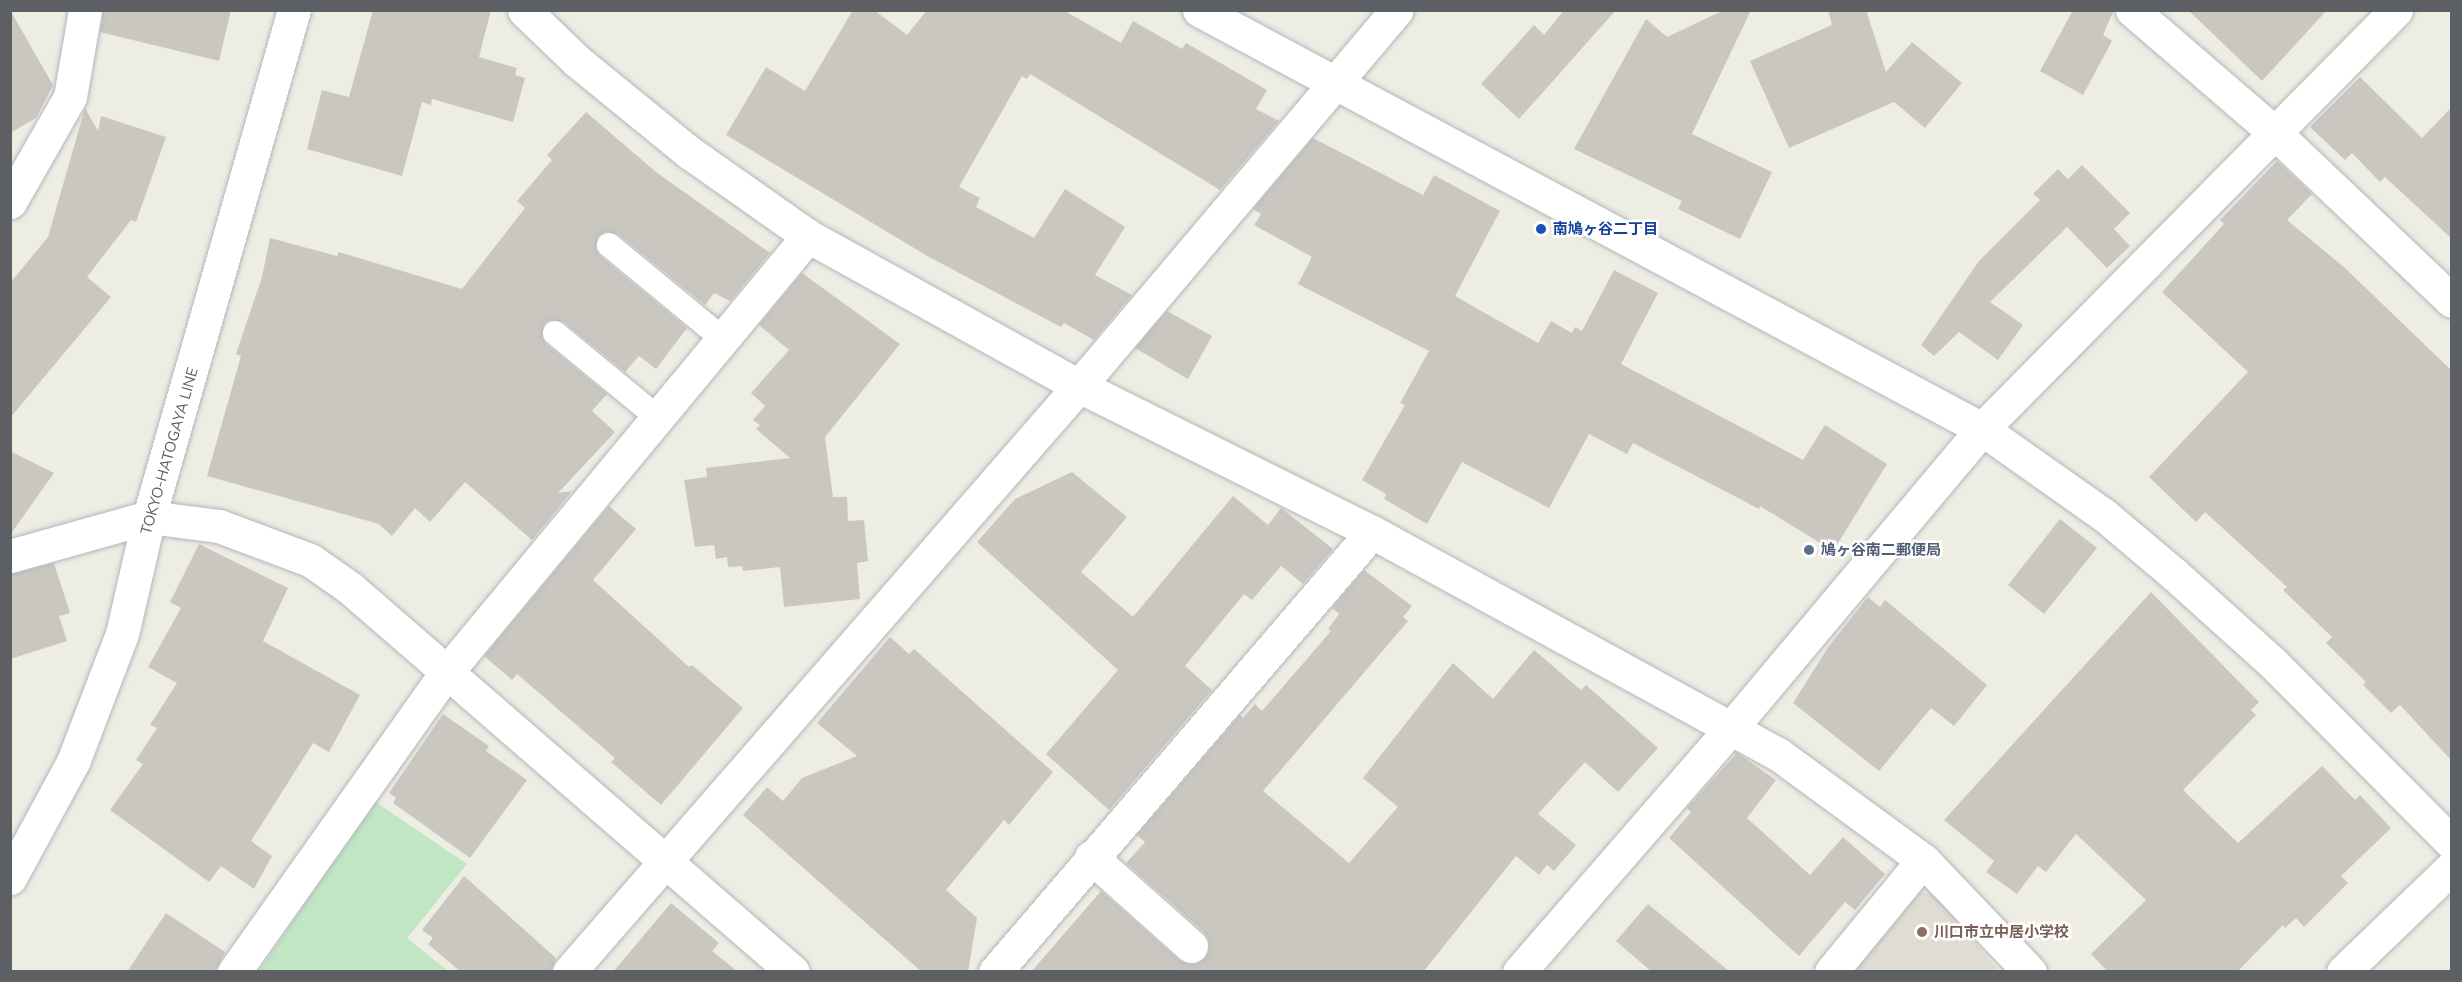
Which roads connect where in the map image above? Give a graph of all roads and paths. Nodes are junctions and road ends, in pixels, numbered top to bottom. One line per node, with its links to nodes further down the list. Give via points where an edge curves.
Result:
1 (85, 10): 10 (street, via 70,97)
2 (294, 10): 19 (street, TOKYO-HATOGAYA LINE)
3 (524, 10): 11 (street, via 577,61 690,153)
4 (1199, 10): 8 (street)
5 (1397, 10): 8 (street)
6 (2132, 10): 9 (street)
7 (2396, 10): 9 (street)
8 (1334, 81): 16 (street); 18 (street)
9 (2275, 134): 13 (street); 18 (street)
10 (10, 202)
11 (808, 236): 15 (street); 16 (street)
12 (609, 245): 15 (lane)
13 (2451, 301)
14 (555, 333): 17 (lane)
15 (723, 339): 17 (street)
16 (1079, 386): 20 (street); 26 (street)
17 (657, 417): 22 (street)
18 (1982, 429): 23 (street); 24 (street, via 2104,515 2174,574 2273,663)
19 (149, 517): 21 (street); 22 (street, via 219,526 310,560 350,588); 29 (street, TOKYO-HATOGAYA LINE, via 122,634 81,741)
20 (1372, 532): 23 (street); 25 (street)
21 (10, 556)
22 (446, 673): 26 (street); 31 (street)
23 (1732, 727): 27 (street, via 1778,754); 35 (street)
24 (2451, 843)
25 (1091, 857): 30 (street); 34 (street)
26 (663, 860): 32 (street); 33 (street)
27 (1923, 860): 36 (street); 37 (street)
28 (2451, 867): 38 (street)
29 (10, 878)
30 (1191, 946)
31 (234, 972)
32 (568, 972)
33 (793, 972)
34 (994, 972)
35 (1519, 972)
36 (1831, 972)
37 (2030, 972)
38 (2343, 972)

